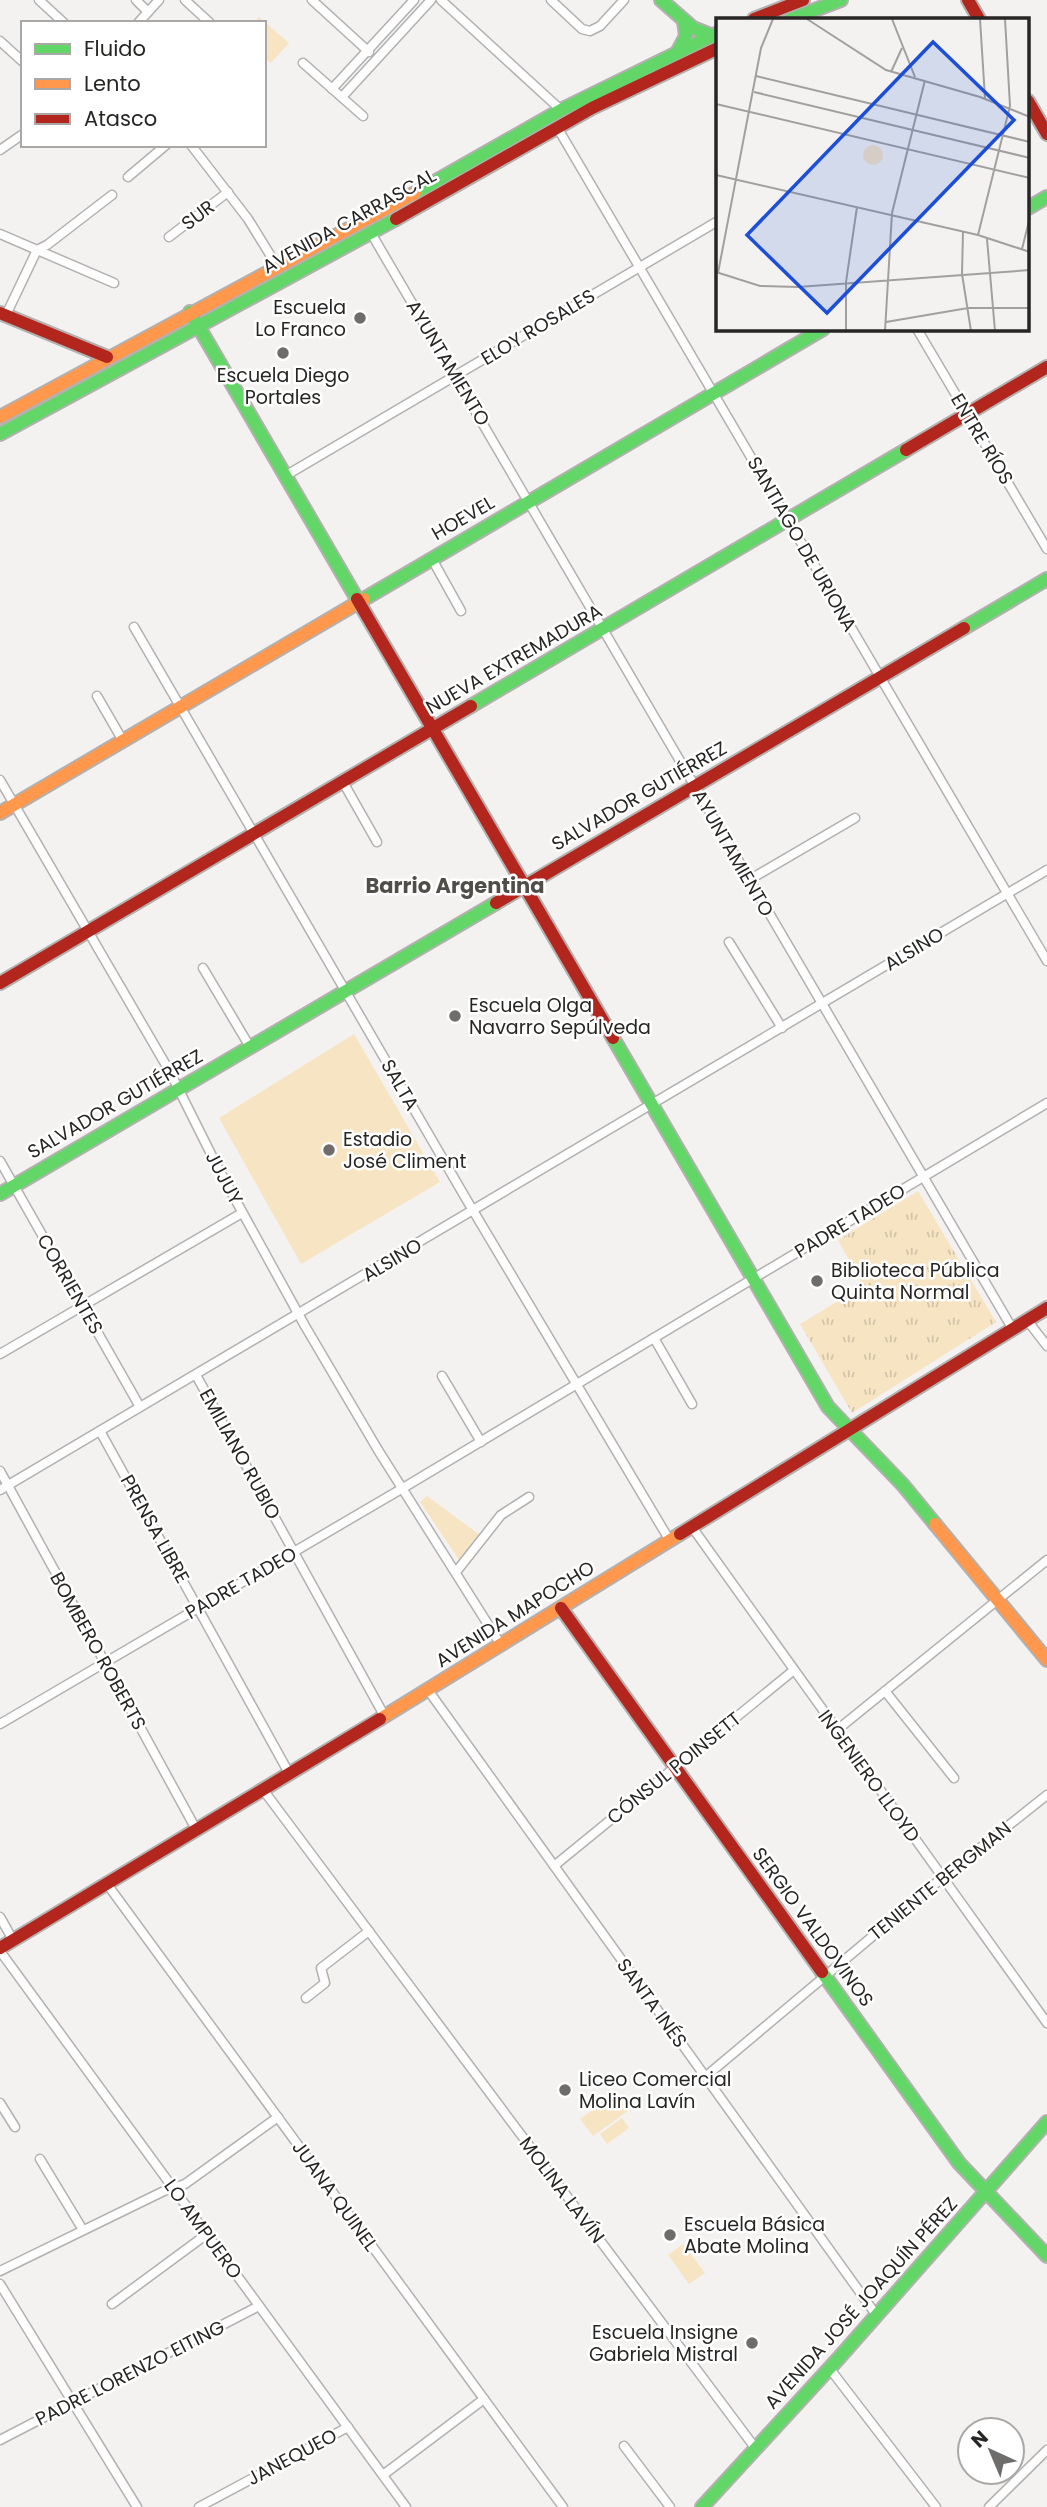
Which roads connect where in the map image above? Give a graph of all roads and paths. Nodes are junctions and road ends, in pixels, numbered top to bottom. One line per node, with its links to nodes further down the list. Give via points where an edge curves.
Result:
1 (38, 0): 19 (street)
2 (136, 0): 15 (street)
3 (159, 0): 15 (street)
4 (186, 0): 21 (street)
5 (312, 0): 26 (street)
6 (414, 0): 26 (street)
7 (431, 0): 28 (street)
8 (441, 0): 34 (street)
9 (551, 0): 10 (street, via 590,31)
10 (624, 0)
11 (661, 0): 22 (main road)
12 (803, 0): 16 (main road)
13 (841, 0): 17 (main road)
14 (968, 0): 18 (main road)
15 (148, 12): 20 (street)
16 (757, 18)
17 (794, 18)
18 (978, 18)
19 (62, 21)
20 (140, 21)
21 (208, 21)
22 (684, 21): 23 (main road); 27 (main road, via 686,36)
23 (715, 36): 27 (main road, AVENIDA CARRASCAL)
24 (0, 41): 29 (street)
25 (716, 49): 36 (main road, AVENIDA CARRASCAL)
26 (367, 51): 28 (street); 31 (street)
27 (678, 51): 34 (main road, AVENIDA CARRASCAL)
28 (376, 59): 32 (street)
29 (21, 60)
30 (303, 62): 31 (street)
31 (332, 89): 32 (street)
32 (342, 97): 35 (street)
33 (1030, 104): 37 (main road)
34 (561, 110): 52 (main road, AVENIDA CARRASCAL, via 376,216)
35 (363, 116)
36 (557, 127): 48 (main road, AVENIDA CARRASCAL); 53 (street, SANTIAGO DE URIONA)
37 (1047, 134)
38 (21, 135): 41 (street)
39 (164, 147): 42 (street)
40 (193, 147): 43 (street)
41 (0, 150)
42 (128, 177)
43 (228, 192): 50 (street, SUR); 52 (street)
44 (112, 195): 51 (street)
45 (1047, 197): 46 (main road)
46 (1030, 207)
47 (716, 222): 53 (street, ELOY ROSALES)
48 (371, 233): 57 (main road, AVENIDA CARRASCAL); 62 (street, AYUNTAMIENTO)
49 (0, 234): 51 (street)
50 (169, 237)
51 (37, 250): 54 (street); 56 (street)
52 (277, 266): 55 (main road, AVENIDA CARRASCAL)
53 (639, 267): 62 (street, ELOY ROSALES); 63 (street, SANTIAGO DE URIONA)
54 (114, 283)
55 (190, 312): 57 (main road); 60 (main road, AVENIDA CARRASCAL)
56 (3, 314): 60 (main road)
57 (197, 325): 66 (main road, AVENIDA CARRASCAL); 67 (main road)
58 (820, 331): 63 (main road, HOEVEL)
59 (918, 331): 64 (street, ENTRE RÍOS)
60 (107, 357): 65 (main road, AVENIDA CARRASCAL)
61 (1047, 367): 64 (main road, NUEVA EXTREMADURA)
62 (456, 376): 67 (street, ELOY ROSALES); 68 (street, AYUNTAMIENTO)
63 (714, 393): 68 (main road, HOEVEL); 69 (street, SANTIAGO DE URIONA)
64 (968, 414): 69 (main road, NUEVA EXTREMADURA); 70 (street, ENTRE RÍOS)
65 (0, 417)
66 (0, 433)
67 (285, 476): 73 (main road)
68 (530, 501): 71 (main road, HOEVEL); 76 (street, AYUNTAMIENTO)
69 (788, 520): 76 (main road, NUEVA EXTREMADURA); 77 (street, SANTIAGO DE URIONA)
70 (1047, 549)
71 (432, 559): 73 (main road, HOEVEL); 74 (street)
72 (1047, 579): 77 (main road, SALVADOR GUTIÉRREZ)
73 (359, 602): 79 (main road, HOEVEL); 80 (main road)
74 (461, 611)
75 (134, 628): 79 (street, SALTA)
76 (603, 628): 80 (main road, NUEVA EXTREMADURA); 84 (street, AYUNTAMIENTO)
77 (880, 677): 84 (main road, SALVADOR GUTIÉRREZ); 93 (street, SANTIAGO DE URIONA)
78 (97, 696): 81 (street)
79 (181, 707): 81 (main road, HOEVEL); 88 (street, SALTA)
80 (433, 729): 83 (main road, NUEVA EXTREMADURA); 92 (main road)
81 (123, 741): 85 (main road, HOEVEL)
82 (0, 780): 85 (street, JUJUY)
83 (342, 782): 88 (main road, NUEVA EXTREMADURA); 89 (street)
84 (694, 786): 91 (street, AYUNTAMIENTO); 92 (main road, SALVADOR GUTIÉRREZ)
85 (15, 804): 86 (main road, HOEVEL); 94 (street, JUJUY)
86 (0, 813)
87 (855, 818): 91 (street)
88 (254, 833): 94 (main road, NUEVA EXTREMADURA); 99 (street, SALTA)
89 (377, 842)
90 (1047, 870): 93 (street, ALSINO)
91 (749, 880): 100 (street, AYUNTAMIENTO)
92 (524, 886): 99 (main road, SALVADOR GUTIÉRREZ); 105 (main road)
93 (1007, 893): 96 (street, SANTIAGO DE URIONA); 100 (street, ALSINO)
94 (89, 931): 98 (main road, NUEVA EXTREMADURA); 103 (street, JUJUY)
95 (729, 942): 101 (street)
96 (1047, 961)
97 (203, 968): 102 (street)
98 (0, 983)
99 (345, 991): 102 (main road, SALVADOR GUTIÉRREZ); 110 (street, SALTA)
100 (822, 1004): 101 (street, ALSINO); 107 (street, AYUNTAMIENTO)
101 (782, 1028): 105 (street, ALSINO)
102 (250, 1047): 103 (main road, SALVADOR GUTIÉRREZ)
103 (178, 1089): 108 (main road, SALVADOR GUTIÉRREZ); 111 (street, JUJUY)
104 (1047, 1103): 107 (street, PADRE TADEO)
105 (652, 1105): 110 (street, ALSINO); 112 (main road)
106 (0, 1161): 108 (street, CORRIENTES)
107 (924, 1177): 112 (street, PADRE TADEO); 117 (street, AYUNTAMIENTO)
108 (15, 1186): 109 (main road, SALVADOR GUTIÉRREZ); 113 (street, CORRIENTES)
109 (0, 1194)
110 (474, 1211): 115 (street, ALSINO); 123 (street, SALTA)
111 (242, 1213): 113 (street); 115 (street, JUJUY)
112 (754, 1279): 118 (street, PADRE TADEO); 126 (main road, via 828,1407)
113 (82, 1306): 120 (street); 125 (street, CORRIENTES)
114 (1047, 1308): 116 (main road, AVENIDA MAPOCHO)
115 (299, 1315): 121 (street, ALSINO); 131 (street, JUJUY)
116 (1027, 1320): 117 (main road, AVENIDA MAPOCHO); 119 (street)
117 (1013, 1328): 126 (main road, AVENIDA MAPOCHO)
118 (654, 1338): 123 (street, PADRE TADEO); 124 (street)
119 (1047, 1346)
120 (0, 1354)
121 (196, 1375): 125 (street, ALSINO); 135 (street, EMILIANO RUBIO)
122 (442, 1376): 128 (street)
123 (577, 1384): 128 (street, PADRE TADEO); 134 (street, SALTA)
124 (692, 1404)
125 (140, 1407): 127 (street, ALSINO)
126 (850, 1430): 133 (main road, AVENIDA MAPOCHO); 138 (main road)
127 (100, 1431): 130 (street, ALSINO); 139 (street, PRENSA LIBRE)
128 (481, 1442): 131 (street, PADRE TADEO)
129 (0, 1471): 130 (street, BOMBERO ROBERTS)
130 (4, 1487): 143 (street, BOMBERO ROBERTS)
131 (403, 1488): 135 (street, PADRE TADEO); 137 (street, JUJUY)
132 (529, 1497): 137 (street, via 501,1515)
133 (692, 1527): 134 (main road, AVENIDA MAPOCHO); 144 (street, INGENIERO LLOYD)
134 (670, 1541): 140 (main road, AVENIDA MAPOCHO)
135 (294, 1552): 139 (street, PADRE TADEO); 147 (street, EMILIANO RUBIO)
136 (1047, 1560): 138 (street)
137 (456, 1572): 141 (street, JUJUY)
138 (998, 1600): 142 (main road); 146 (street)
139 (198, 1608): 143 (street, PADRE TADEO); 151 (street, PRENSA LIBRE)
140 (561, 1608): 141 (main road, AVENIDA MAPOCHO); 150 (main road, SERGIO VALDOVINOS)
141 (501, 1645): 145 (main road, AVENIDA MAPOCHO)
142 (1047, 1660)
143 (105, 1663): 148 (street, PADRE TADEO); 155 (street, BOMBERO ROBERTS)
144 (794, 1670): 149 (street, INGENIERO LLOYD); 150 (street, CÓNSUL POINSETT)
145 (428, 1690): 147 (main road, AVENIDA MAPOCHO); 156 (street, SANTA INÉS)
146 (885, 1691): 149 (street); 152 (street)
147 (385, 1717): 151 (main road, AVENIDA MAPOCHO)
148 (0, 1724)
149 (837, 1730): 157 (street, INGENIERO LLOYD)
150 (675, 1767): 156 (street, CÓNSUL POINSETT); 163 (main road, SERGIO VALDOVINOS)
151 (290, 1776): 153 (main road, AVENIDA MAPOCHO)
152 (954, 1778)
153 (264, 1791): 155 (main road, AVENIDA MAPOCHO); 160 (street, MOLINA LAVÍN)
154 (1047, 1795): 157 (street, TENIENTE BERGMAN)
155 (197, 1831): 158 (main road, AVENIDA MAPOCHO)
156 (554, 1866): 166 (street, SANTA INÉS)
157 (942, 1878): 163 (street, TENIENTE BERGMAN); 165 (street, INGENIERO LLOYD)
158 (107, 1884): 161 (main road, AVENIDA MAPOCHO); 169 (street, JUANA QUINEL)
159 (0, 1917): 161 (street)
160 (369, 1931): 164 (street, via 321,1968 325,1983); 189 (street, MOLINA LAVÍN)
161 (13, 1940): 162 (main road, AVENIDA MAPOCHO)
162 (0, 1949): 173 (street, LO AMPUERO)
163 (824, 1976): 166 (street, TENIENTE BERGMAN); 174 (main road, SERGIO VALDOVINOS)
164 (306, 1998)
165 (1047, 2023)
166 (705, 2077): 182 (street, SANTA INÉS)
167 (0, 2103): 168 (street)
168 (4, 2118): 171 (street)
169 (278, 2118): 173 (street); 184 (street, JUANA QUINEL)
170 (1047, 2123): 174 (main road, AVENIDA JOSÉ JOAQUÍN PÉREZ)
171 (15, 2127)
172 (40, 2159): 175 (street)
173 (173, 2188): 175 (street); 176 (street, LO AMPUERO)
174 (984, 2194): 177 (main road, SERGIO VALDOVINOS); 182 (main road, AVENIDA JOSÉ JOAQUÍN PÉREZ)
175 (83, 2230): 178 (street)
176 (207, 2234): 180 (street); 181 (street, LO AMPUERO)
177 (1047, 2256)
178 (0, 2271)
179 (0, 2284): 185 (street)
180 (112, 2304)
181 (259, 2306): 185 (street, PADRE LORENZO EITING); 186 (street, LO AMPUERO)
182 (877, 2316): 183 (main road, AVENIDA JOSÉ JOAQUÍN PÉREZ)
183 (830, 2369): 189 (main road, AVENIDA JOSÉ JOAQUÍN PÉREZ); 198 (street)
184 (484, 2399): 191 (street); 195 (street, JUANA QUINEL)
185 (73, 2403): 187 (street, PADRE LORENZO EITING); 192 (street)
186 (348, 2427): 191 (street, LO AMPUERO); 193 (street, JANEQUEO)
187 (0, 2440)
188 (624, 2446): 196 (street)
189 (756, 2449): 197 (main road, AVENIDA JOSÉ JOAQUÍN PÉREZ)
190 (1047, 2450): 199 (street)
191 (383, 2475): 194 (street, LO AMPUERO)
192 (137, 2507)
193 (199, 2507)
194 (406, 2507)
195 (563, 2507)
196 (670, 2507)
197 (702, 2507)
198 (936, 2507)
199 (989, 2507)

